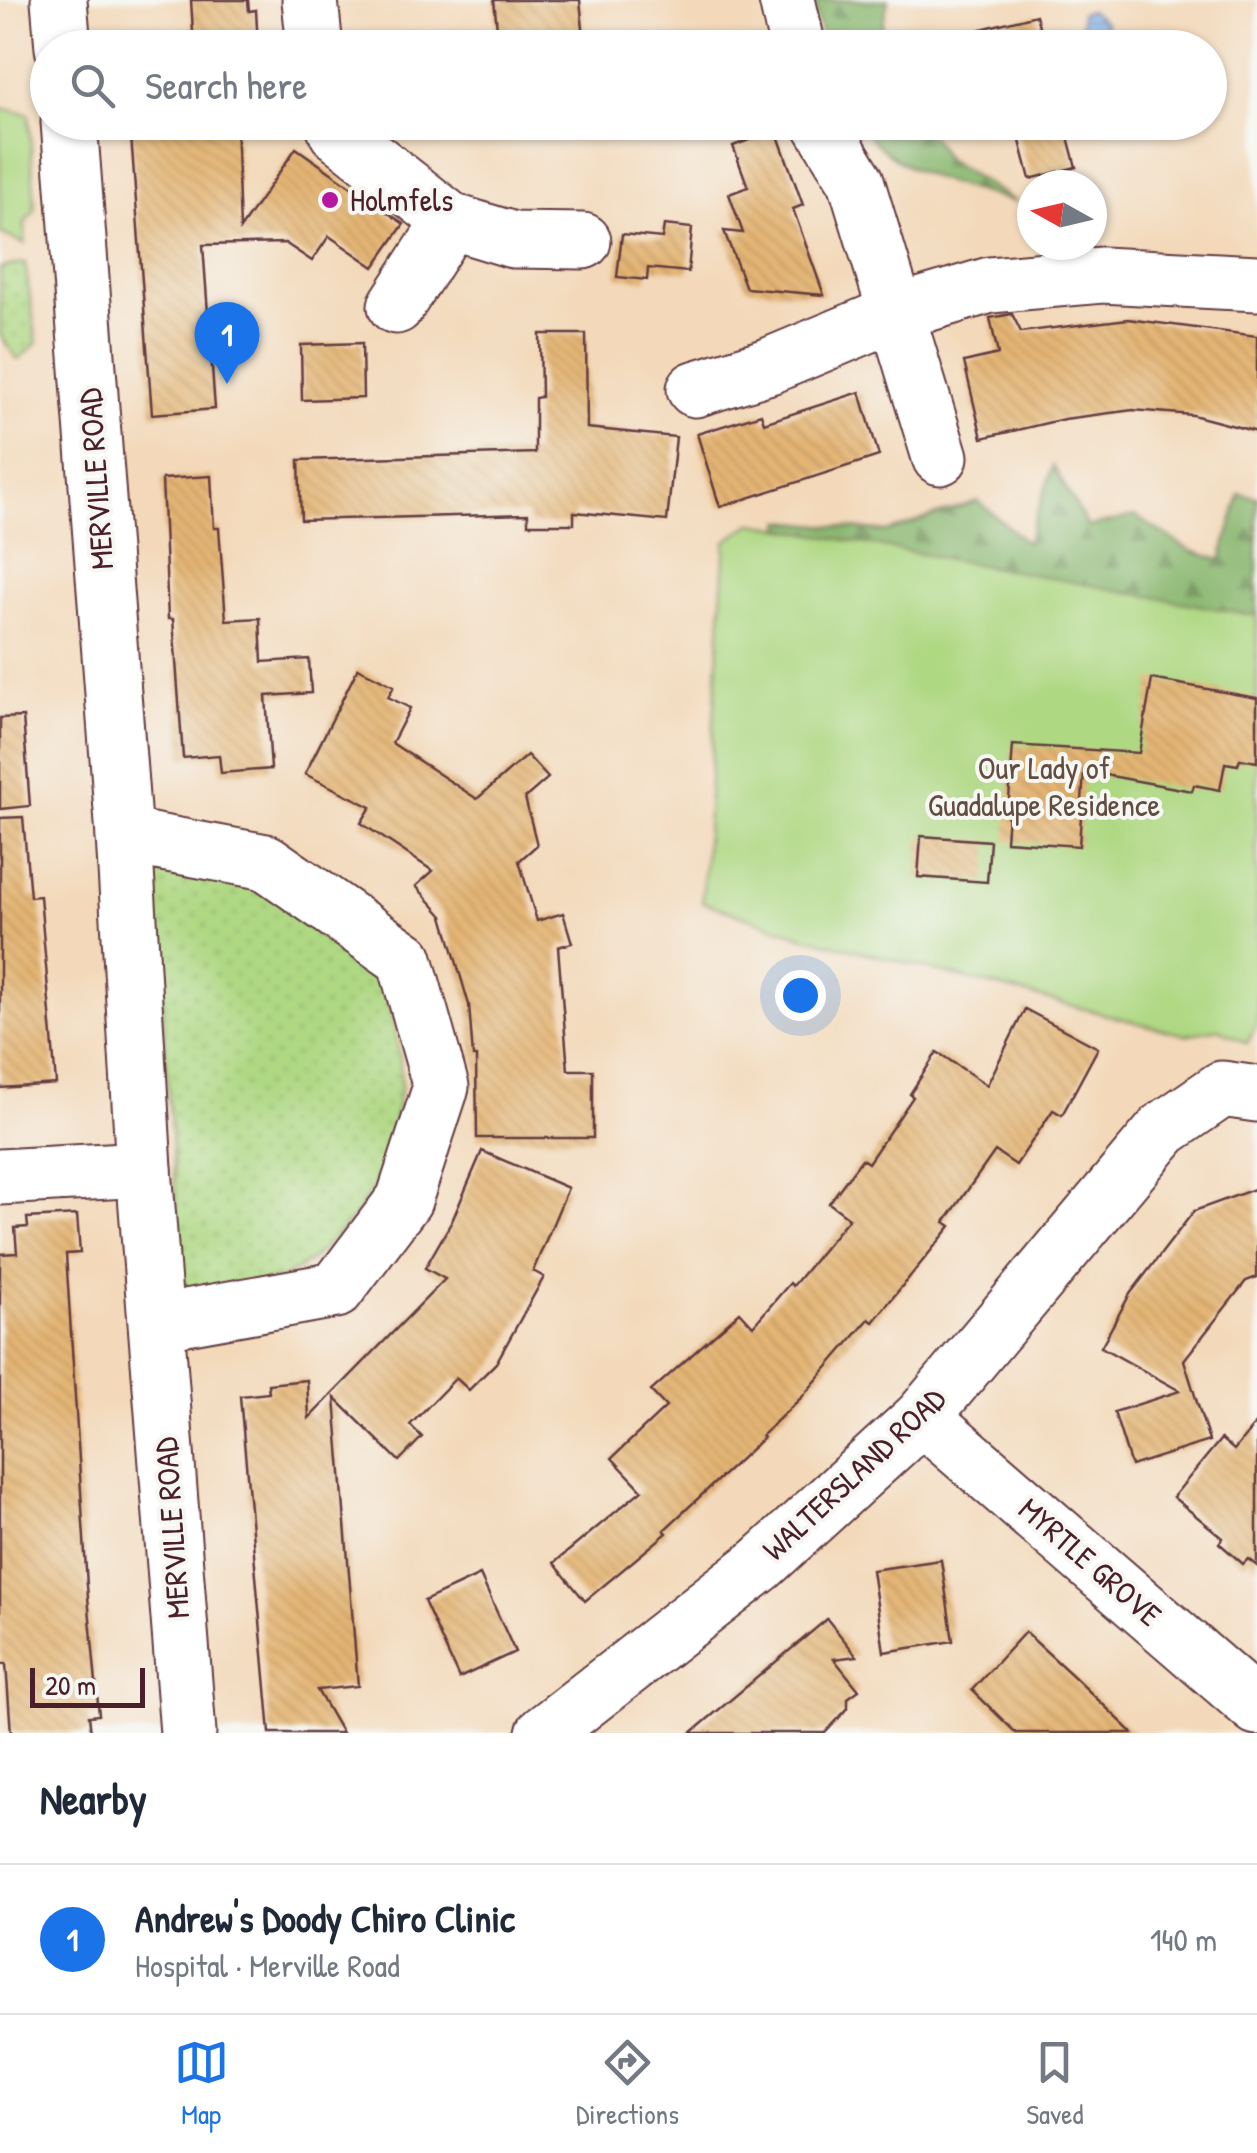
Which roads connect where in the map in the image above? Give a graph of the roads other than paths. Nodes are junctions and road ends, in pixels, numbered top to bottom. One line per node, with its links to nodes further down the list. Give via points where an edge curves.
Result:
1 (59, 0): 4 (street)
2 (310, 0): 5 (street)
3 (787, 0): 6 (street)
4 (62, 30)
5 (313, 30)
6 (794, 30)
7 (70, 140): 17 (street, MERVILLE ROAD)
8 (347, 140): 10 (street)
9 (831, 140): 14 (street, via 856,181)
10 (451, 221): 11 (street, via 513,240); 13 (street)
11 (583, 240)
12 (1257, 282): 14 (street, via 1102,275 990,285)
13 (396, 306)
14 (896, 313): 15 (street); 16 (street)
15 (695, 390)
16 (940, 458)
17 (124, 836): 19 (street, MERVILLE ROAD); 21 (street, via 266,862 405,958 441,1087 404,1200 336,1290)
18 (1257, 1094): 22 (street, WALTERSLAND ROAD, via 1222,1089 1164,1130)
19 (144, 1169): 20 (street); 21 (street, MERVILLE ROAD)
20 (0, 1178)
21 (158, 1322): 24 (street, MERVILLE ROAD)
22 (922, 1418): 23 (street, MYRTLE GROVE); 25 (street, WALTERSLAND ROAD, via 761,1564)
23 (1257, 1707)
24 (188, 1733)
25 (544, 1733)

